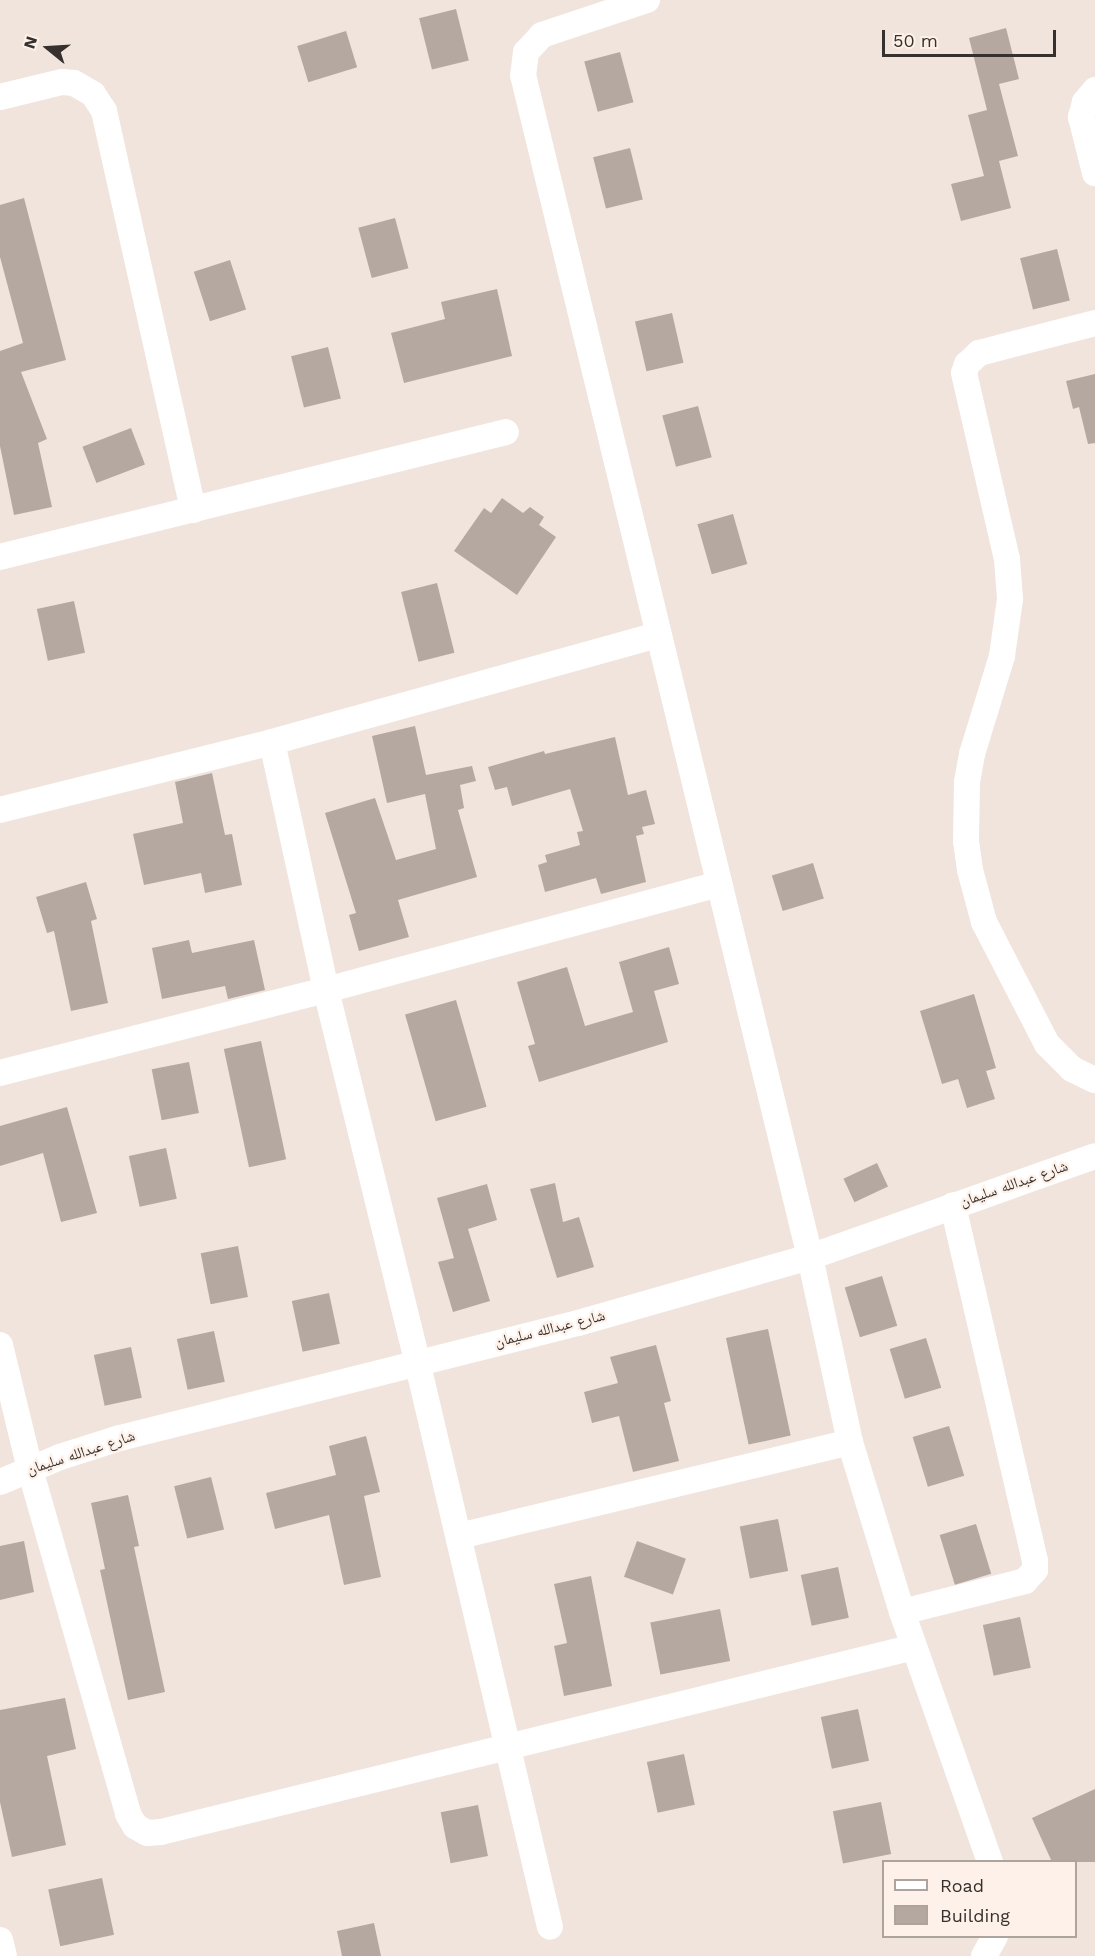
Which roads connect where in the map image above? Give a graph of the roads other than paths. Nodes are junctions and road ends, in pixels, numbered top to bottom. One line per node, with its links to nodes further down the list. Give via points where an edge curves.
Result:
1 (647, 0): 9 (street, via 542,35 526,52 523,75)
2 (1095, 90): 4 (street, via 1085,102 1081,117)
3 (0, 97): 7 (street, via 62,82 74,83 93,94 104,111)
4 (1095, 173)
5 (1095, 323): 15 (street, via 979,352 967,364 964,382 1007,559 1010,598 1002,656 967,782 965,831 970,870 984,922 1047,1044 1072,1069)
6 (506, 432): 7 (street)
7 (193, 510): 8 (street)
8 (0, 557)
9 (658, 635): 10 (street); 12 (street)
10 (272, 742): 11 (street); 13 (street)
11 (0, 810)
12 (719, 884): 13 (street); 18 (street)
13 (326, 990): 14 (street); 20 (street)
14 (0, 1073)
15 (1095, 1080)
16 (1095, 1156): 17 (street, شارع عبدالله سليمان)
17 (953, 1205): 18 (street, شارع عبدالله سليمان); 25 (street, via 1035,1570 1025,1581)
18 (810, 1257): 20 (street, شارع عبدالله سليمان, via 600,1317); 21 (street)
19 (0, 1345): 22 (street)
20 (417, 1361): 22 (street, شارع عبدالله سليمان, via 120,1438); 24 (street)
21 (850, 1442): 24 (street); 25 (street)
22 (30, 1469): 23 (street, شارع عبدالله سليمان); 27 (street, via 128,1814 140,1830 161,1832)
23 (0, 1482)
24 (459, 1536): 27 (street)
25 (902, 1612): 26 (street)
26 (914, 1647): 27 (street); 28 (street)
27 (508, 1747): 29 (street)
28 (989, 1860)
29 (550, 1927)
30 (994, 1938): 33 (street)
31 (0, 1940): 32 (street)
32 (4, 1956)
33 (984, 1956)

